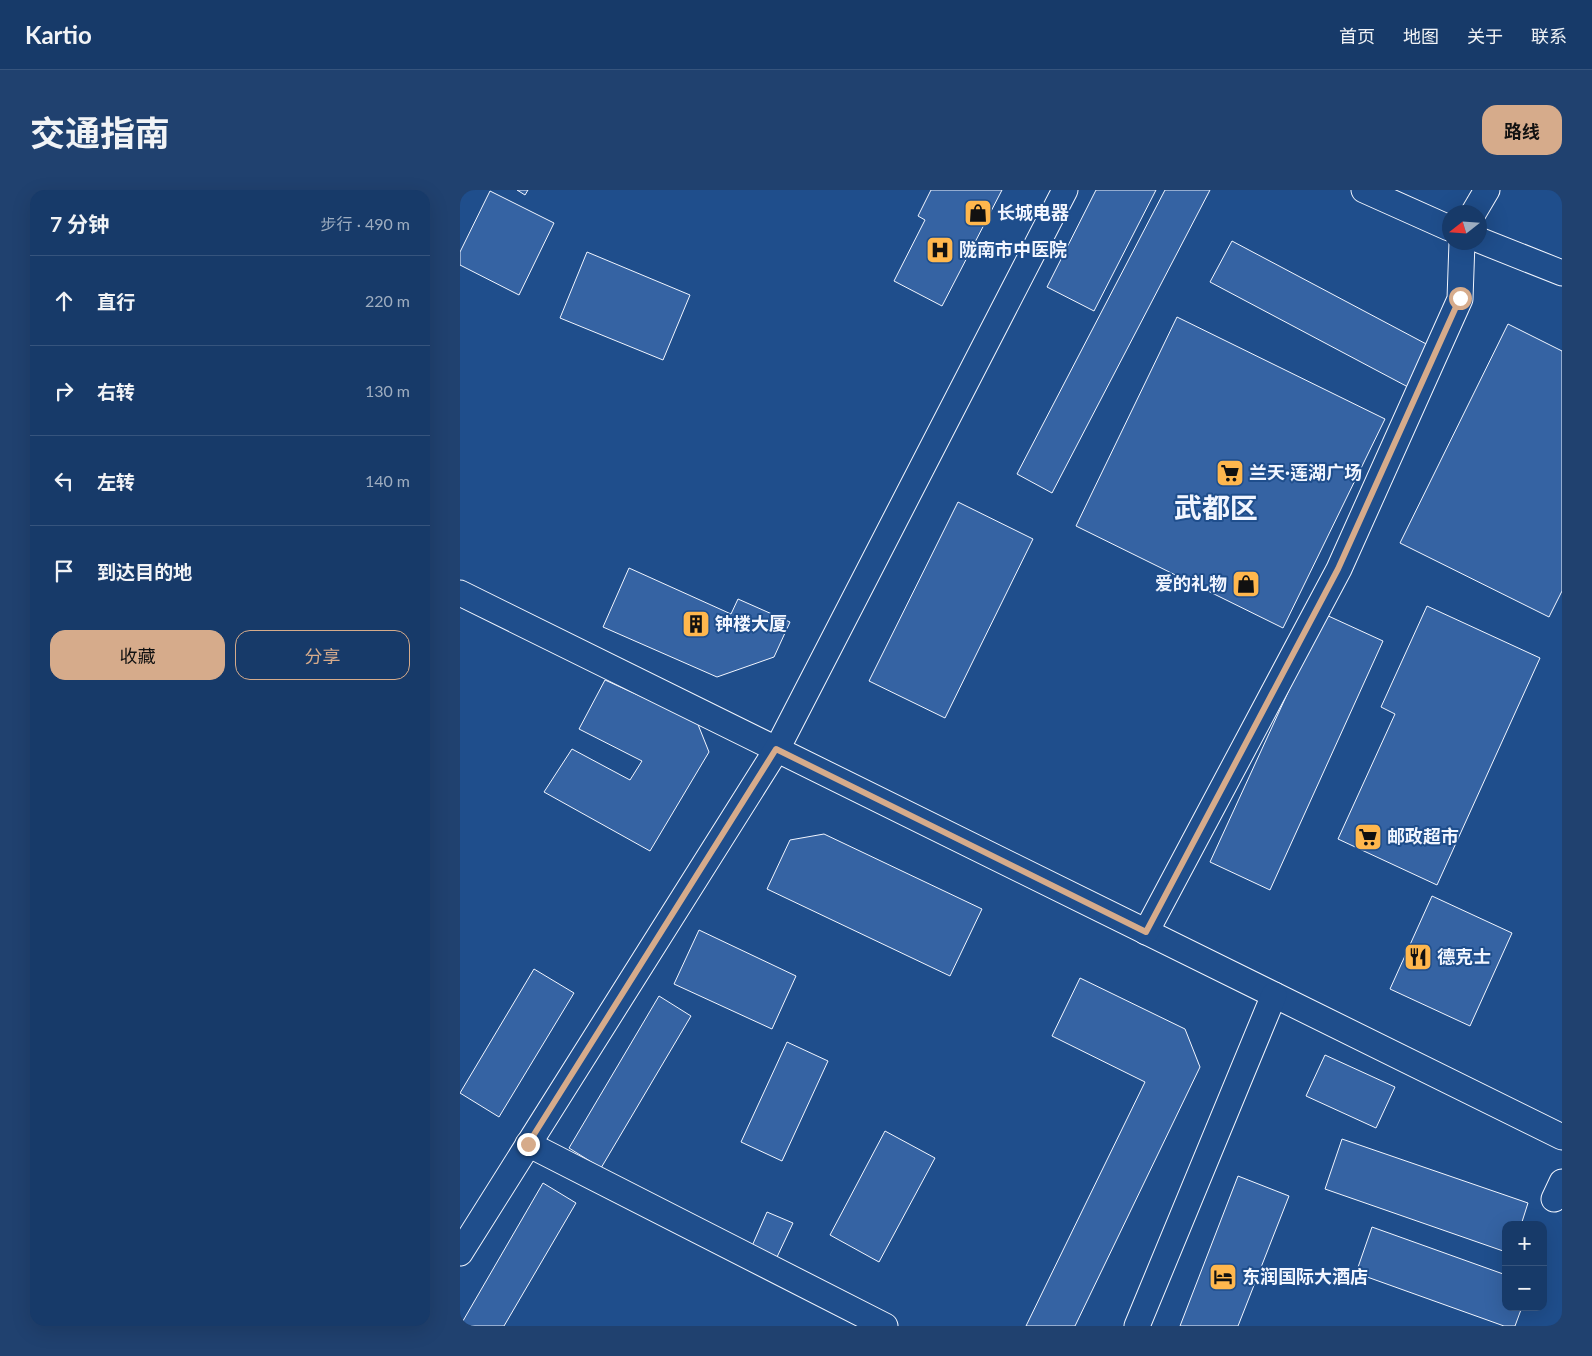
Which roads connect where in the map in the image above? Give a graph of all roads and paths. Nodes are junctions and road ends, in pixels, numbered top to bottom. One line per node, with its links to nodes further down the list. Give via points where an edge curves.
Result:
1 (1065, 190): 10 (street)
2 (1364, 190): 5 (street)
3 (1487, 190): 4 (street)
4 (1478, 205)
5 (1442, 224)
6 (1487, 243): 8 (street)
7 (1462, 250): 11 (street, via 1460,298 1338,569)
8 (1562, 273)
9 (460, 593): 10 (street)
10 (776, 749): 11 (street); 14 (street)
11 (1146, 932): 12 (street)
12 (1274, 995): 13 (street); 17 (street)
13 (1562, 1138)
14 (528, 1144): 15 (street); 16 (street)
15 (460, 1253)
16 (885, 1326)
17 (1138, 1326)

